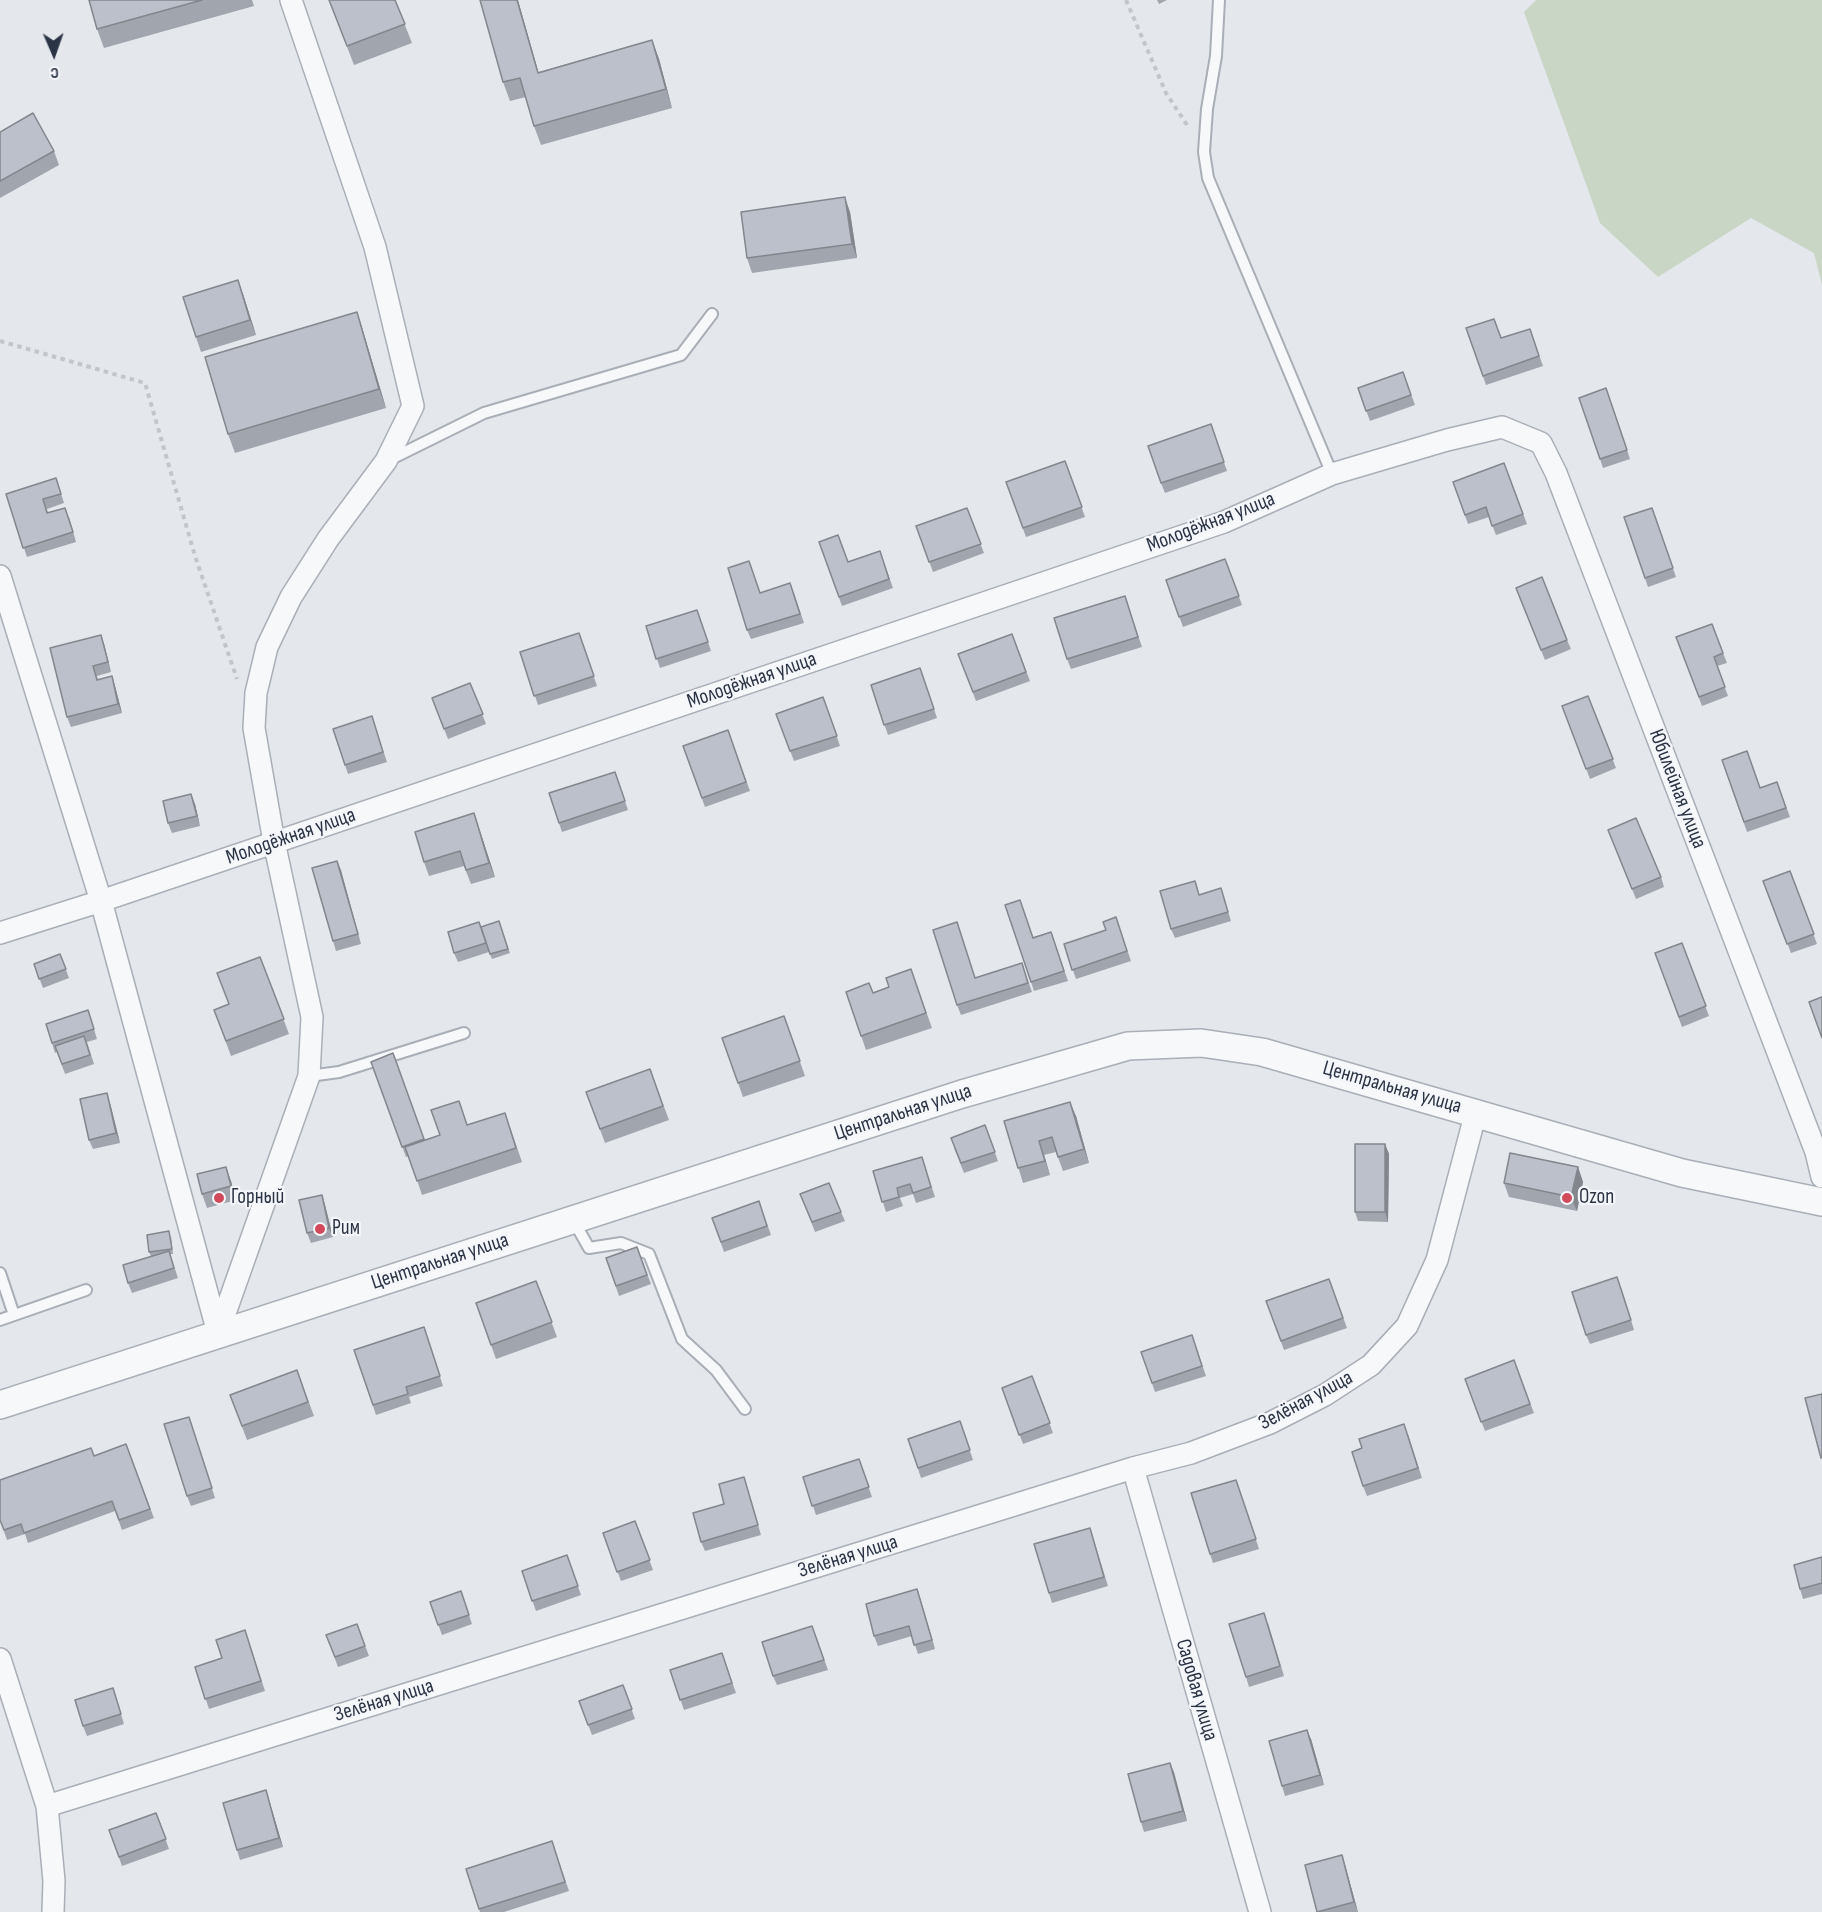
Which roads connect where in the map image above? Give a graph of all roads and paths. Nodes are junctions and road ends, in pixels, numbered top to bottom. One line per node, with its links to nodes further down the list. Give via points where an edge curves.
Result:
1 (291, 0): 8 (street, via 375,248 413,406)
2 (1126, 0): 4 (path, via 1166,93)
3 (1219, 0): 4 (lane)
4 (1204, 152): 9 (lane, via 1208,178)
5 (712, 314): 8 (lane, via 681,355 484,414)
6 (0, 341): 11 (path, via 145,383 195,556)
7 (1502, 427): 9 (street, Молодёжная улица); 18 (street, Юбилейная улица, via 1541,443 1556,472 1812,1141)
8 (386, 461): 12 (street, via 322,548 291,597 267,647 256,693 254,728)
9 (1332, 474): 12 (street, Молодёжная улица, via 1224,522)
10 (0, 576): 13 (street)
11 (239, 685)
12 (274, 842): 13 (street, Молодёжная улица); 16 (street, via 312,1017)
13 (101, 901): 14 (street, Молодёжная улица); 25 (street)
14 (0, 933)
15 (464, 1033): 16 (lane, via 339,1072)
16 (309, 1076): 25 (street)
17 (1476, 1112): 19 (street, Центральная улица, via 1682,1173); 25 (street, Центральная улица, via 1262,1052 1201,1043 1128,1046 962,1094); 28 (street, Зелёная улица, via 1437,1260 1407,1326 1371,1365 1325,1395 1270,1423 1191,1453)
18 (1822, 1177)
19 (1822, 1202)
20 (576, 1225): 27 (lane, via 589,1248 621,1243 650,1254 682,1339 716,1370)
21 (0, 1273): 23 (lane)
22 (86, 1290): 23 (lane)
23 (14, 1315): 24 (lane)
24 (0, 1320)
25 (218, 1333): 26 (street, Центральная улица)
26 (0, 1405)
27 (744, 1409)
28 (1132, 1468): 30 (street, Зелёная улица); 32 (street, Садовая улица)
29 (2, 1671): 30 (street)
30 (47, 1806): 31 (street)
31 (53, 1912)
32 (1260, 1912)

